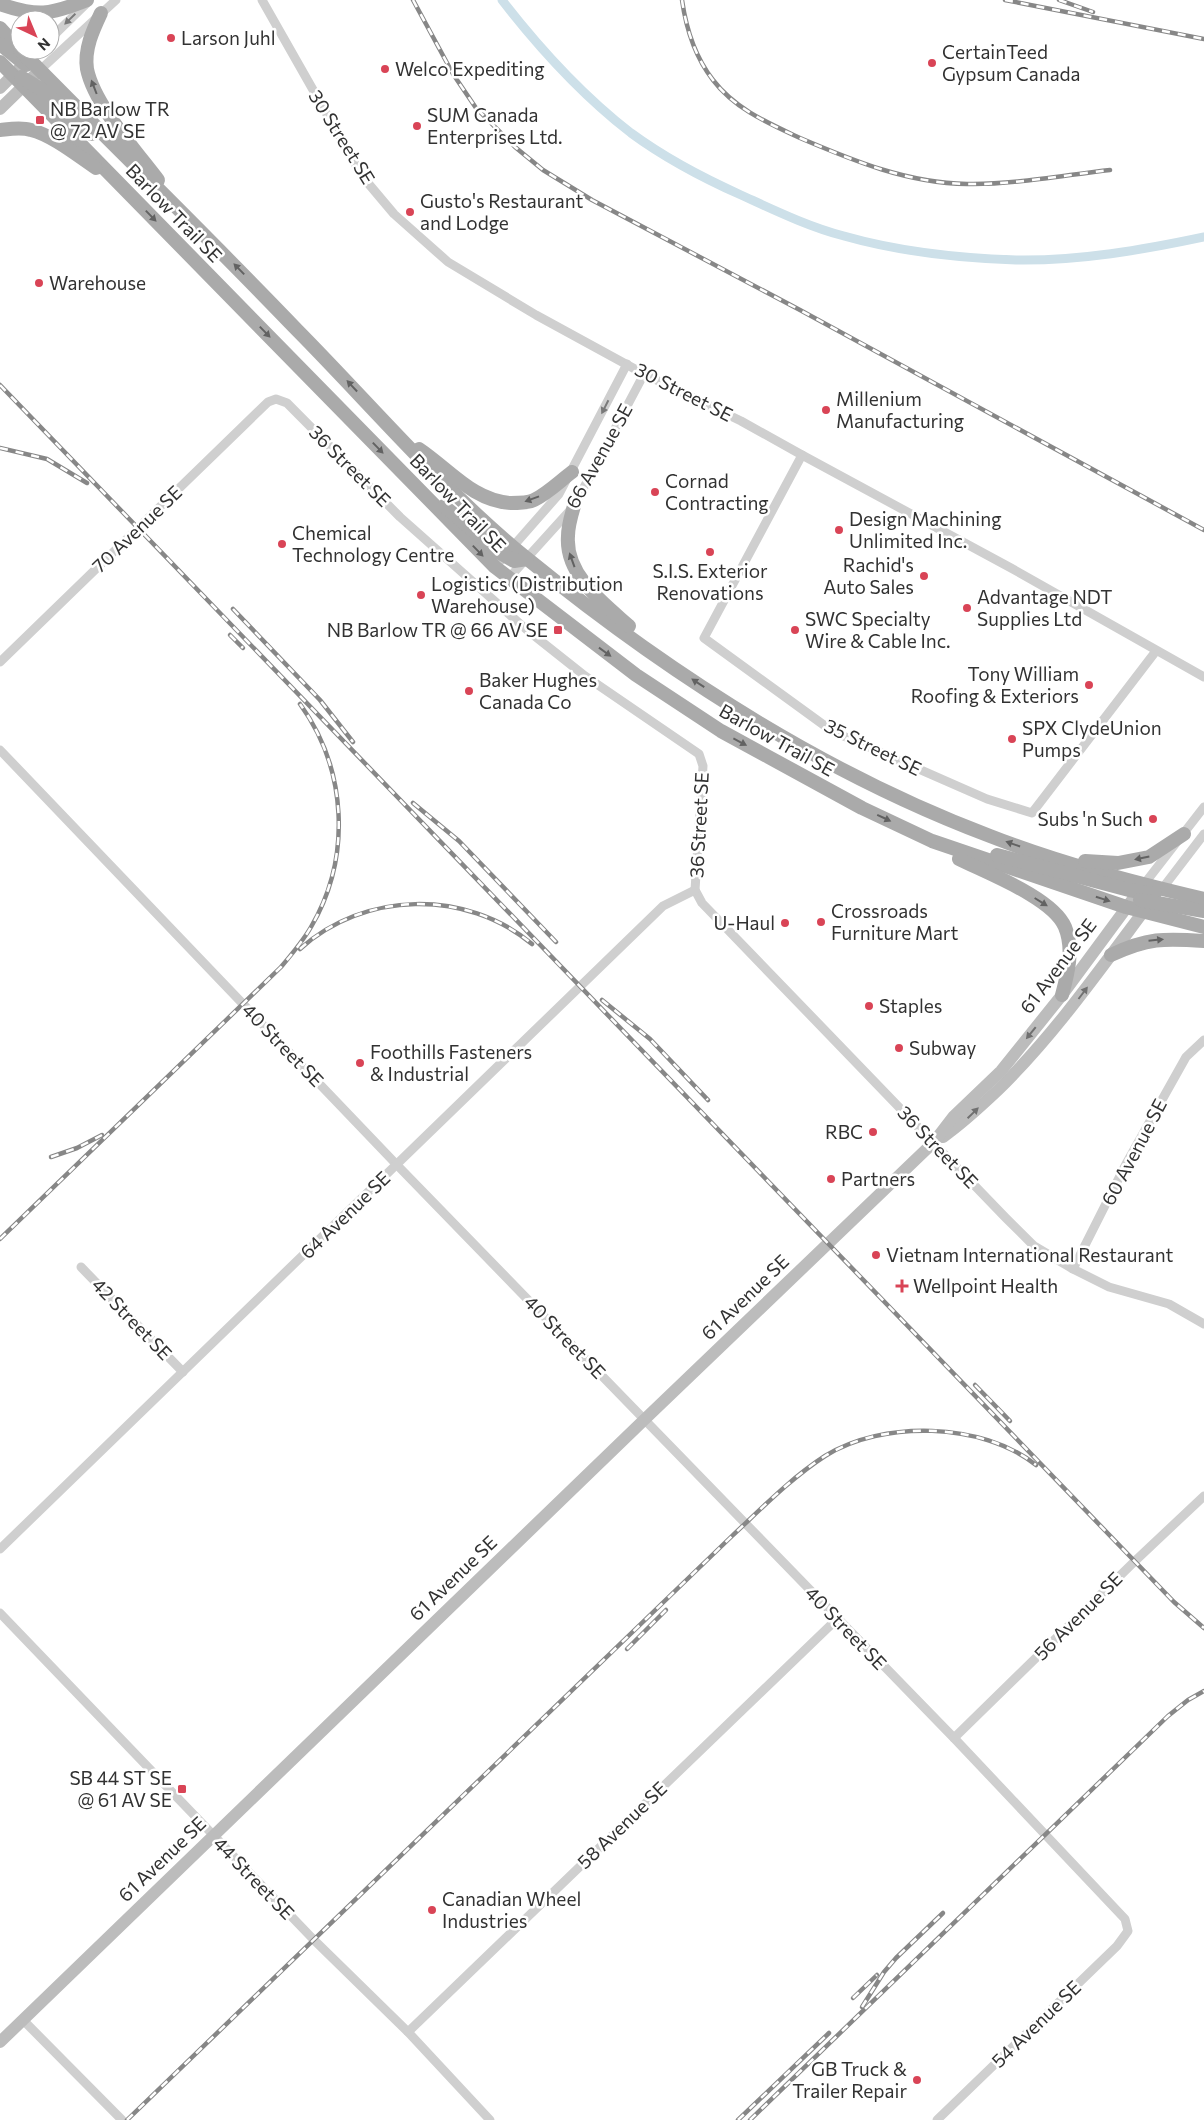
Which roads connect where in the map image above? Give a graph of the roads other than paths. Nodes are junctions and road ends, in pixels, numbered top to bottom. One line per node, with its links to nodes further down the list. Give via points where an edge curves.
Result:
1 (88, 0): 4 (main road, via 44,14 24,13); 7 (street, one-way to 7)
2 (116, 0): 5 (street)
3 (262, 0): 21 (street, 30 Street SE, via 362,176 394,214 448,262)
4 (0, 4)
5 (100, 12): 12 (street); 20 (main road, one-way to 5, via 97,94 87,68 90,38)
6 (0, 28): 8 (main road)
7 (60, 29)
8 (10, 38)
9 (22, 60): 13 (street)
10 (28, 60): 12 (main road, via 31,69)
11 (0, 62): 13 (main road)
12 (40, 70): 14 (street); 18 (main road, Barlow Trail SE)
13 (13, 75): 14 (main road); 15 (street)
14 (26, 84): 16 (street); 18 (main road, via 41,89 105,146); 19 (main road, Barlow Trail SE)
15 (0, 88)
16 (0, 109)
17 (0, 130): 19 (main road, via 31,130 47,136)
18 (143, 174): 20 (main road, Barlow Trail SE)
19 (117, 182): 27 (main road, Barlow Trail SE, one-way to 27)
20 (182, 213): 24 (main road, Barlow Trail SE, one-way to 20)
21 (627, 364): 22 (street, 30 Street SE); 26 (street, 66 Avenue SE, one-way to 26)
22 (644, 374): 25 (street, 30 Street SE); 28 (street, 66 Avenue SE)
23 (276, 400): 35 (street, 70 Avenue SE, via 268,402); 46 (street, 36 Street SE, via 287,403 400,517 527,630 585,676 699,754 703,766)
24 (397, 435): 26 (main road, one-way to 24, via 533,501 502,502 464,486 444,467); 29 (main road, Barlow Trail SE)
25 (802, 454): 33 (street, 30 Street SE); 33 (street, 35 Street SE, via 704,638 832,731 987,799 1032,813)
26 (572, 472): 29 (street, 66 Avenue SE, via 559,494)
27 (408, 478): 29 (main road); 31 (main road, Barlow Trail SE, one-way to 31)
28 (574, 506): 30 (street, 66 Avenue SE); 34 (main road, one-way to 28, via 595,595 579,575 571,561 567,538)
29 (509, 551): 30 (main road, Barlow Trail SE); 31 (street, 66 Avenue SE)
30 (527, 559): 32 (street, 66 Avenue SE); 34 (main road, Barlow Trail SE)
31 (495, 567): 32 (main road, Barlow Trail SE)
32 (508, 579): 41 (main road, Barlow Trail SE, one-way to 41, via 636,675 721,731 862,808)
33 (1156, 651): 36 (street, 30 Street SE)
34 (662, 660): 43 (main road, Barlow Trail SE, one-way to 34, via 980,832 835,766 779,736)
35 (0, 662)
36 (1204, 677)
37 (0, 750): 57 (street, 40 Street SE)
38 (1204, 807): 39 (street, 61 Avenue SE)
39 (1184, 834): 43 (main road, one-way to 43, via 1149,857 1118,862); 44 (street, 61 Avenue SE)
40 (1204, 834): 45 (street, 61 Avenue SE)
41 (938, 844): 42 (main road, Barlow Trail SE); 54 (main road, one-way to 54, via 952,855 1047,905 1059,919 1069,943 1070,965)
42 (974, 856): 44 (main road, via 996,854); 49 (main road, Barlow Trail SE, one-way to 49)
43 (1059, 860): 44 (main road, Barlow Trail SE)
44 (1142, 887): 45 (main road, Barlow Trail SE); 49 (street, 61 Avenue SE)
45 (1162, 889): 47 (main road, Barlow Trail SE); 48 (street, 61 Avenue SE)
46 (695, 890): 56 (street, 36 Street SE, via 702,902); 57 (street, 64 Avenue SE, via 664,906)
47 (1204, 899)
48 (1148, 906): 49 (main road, Barlow Trail SE); 50 (main road); 51 (main road, Barlow Trail SE); 53 (street, 61 Avenue SE)
49 (1126, 907): 54 (street, 61 Avenue SE)
50 (1204, 911)
51 (1204, 927)
52 (1204, 940): 53 (main road, one-way to 52, via 1152,940)
53 (1111, 956): 56 (street, 61 Avenue SE, one-way to 53, via 962,1124 1024,1064)
54 (1062, 995): 56 (street, 61 Avenue SE, one-way to 56, via 1001,1071 954,1116)
55 (1204, 1040): 59 (street, 60 Avenue SE, via 1186,1057 1126,1164)
56 (934, 1142): 59 (street, 36 Street SE, via 1034,1246); 62 (street, 61 Avenue SE)
57 (397, 1165): 61 (street, 64 Avenue SE); 62 (street, 40 Street SE)
58 (81, 1267): 61 (street, 42 Street SE)
59 (1073, 1269): 60 (street, 36 Street SE, via 1109,1287 1169,1304)
60 (1204, 1324)
61 (182, 1372): 64 (street, 64 Avenue SE)
62 (645, 1419): 66 (street, 40 Street SE); 68 (street, 61 Avenue SE)
63 (1204, 1496): 67 (street, 56 Avenue SE)
64 (0, 1549)
65 (0, 1613): 68 (street, 44 Street SE)
66 (837, 1618): 67 (street, 40 Street SE); 71 (street, 58 Avenue SE)
67 (954, 1738): 69 (street, 40 Street SE)
68 (213, 1835): 70 (street, 61 Avenue SE); 71 (street, 44 Street SE)
69 (1128, 1924): 75 (street, 54 Avenue SE, via 1128,1931 1117,1946)
70 (23, 2020): 72 (street, 61 Avenue SE); 73 (street)
71 (408, 2032): 74 (street, 44 Street SE)
72 (0, 2042)
73 (122, 2120)
74 (490, 2120)
75 (937, 2120)

